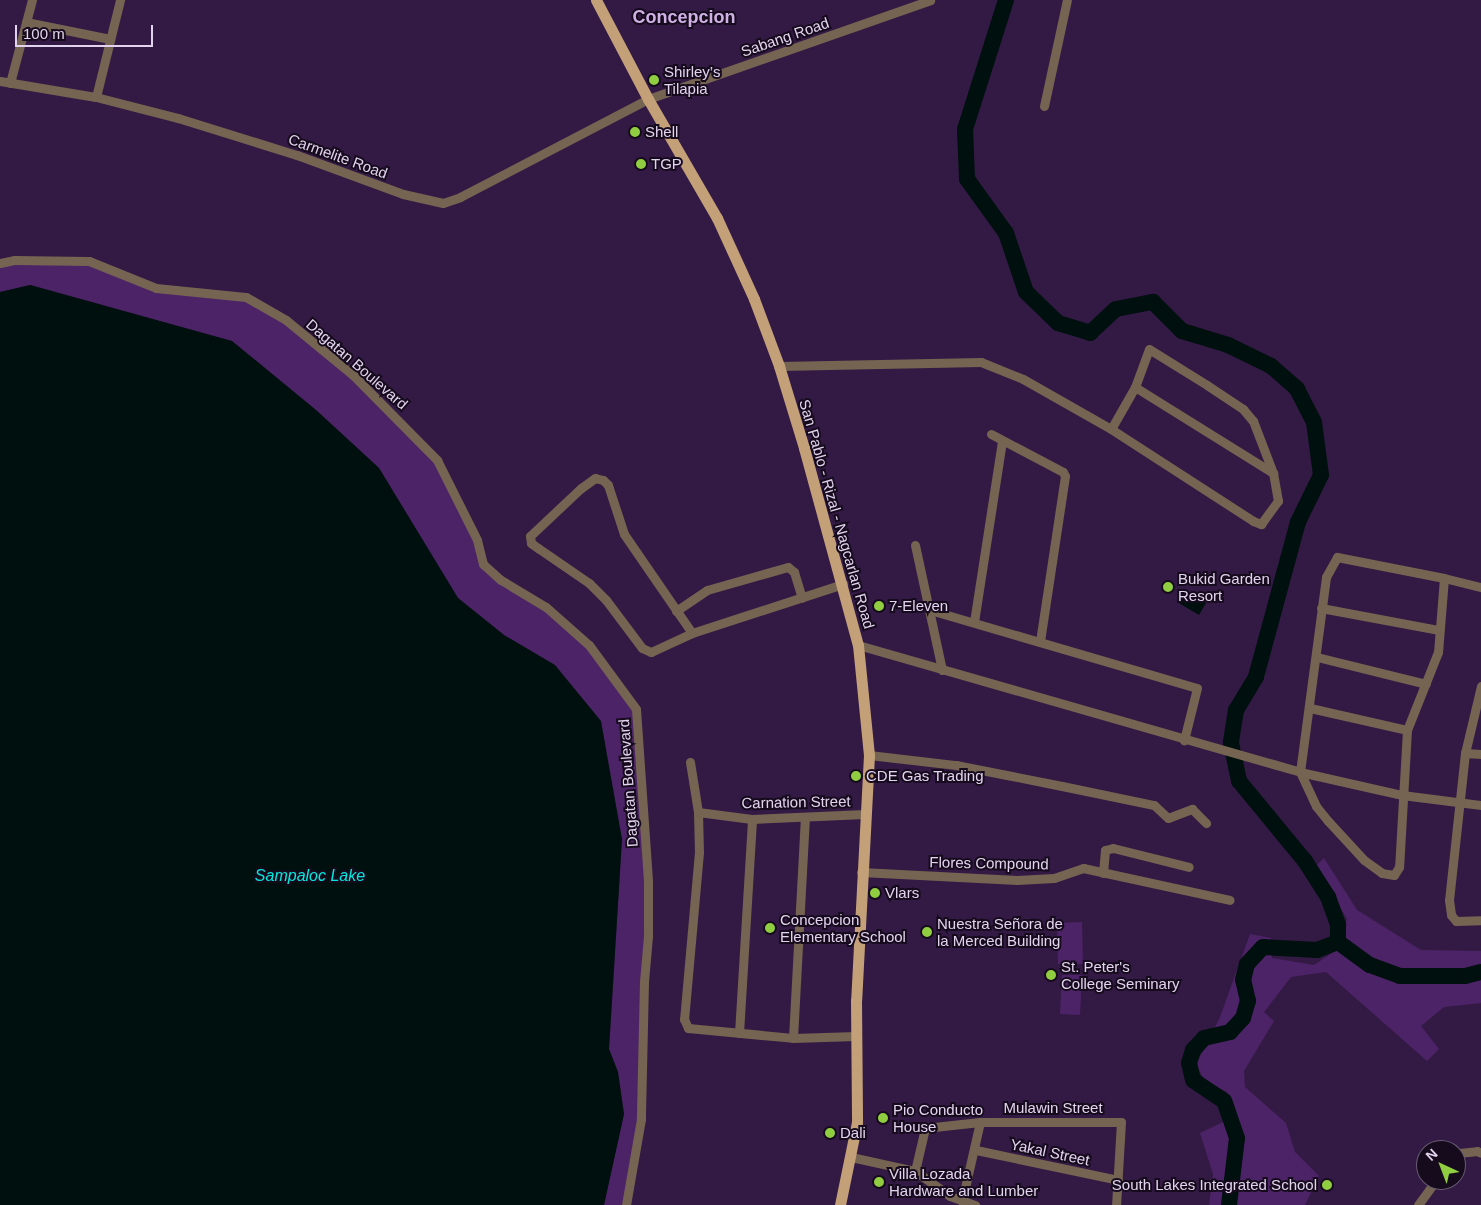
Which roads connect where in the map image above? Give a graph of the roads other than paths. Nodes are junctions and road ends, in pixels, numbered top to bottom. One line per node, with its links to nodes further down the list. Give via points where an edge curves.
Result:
1 (32, 0): 6 (street)
2 (120, 0): 7 (street)
3 (596, 0): 11 (main road, San Pablo - Rizal - Nagcarlan Road)
4 (930, 0): 11 (street, Sabang Road)
5 (1067, 0): 12 (street)
6 (26, 22): 7 (street); 9 (street)
7 (110, 39): 10 (street)
8 (0, 81): 9 (street, Carmelite Road)
9 (10, 82): 10 (street, Carmelite Road)
10 (96, 97): 11 (street, Carmelite Road, via 297,155 404,194 443,203)
11 (648, 100): 14 (main road, San Pablo - Rizal - Nagcarlan Road, via 717,218)
12 (1044, 106)
13 (0, 263): 70 (street, Dagatan Boulevard, via 14,260 89,261 156,288 246,297 286,320 353,375 437,460 477,540 483,564 501,580 546,607 590,645 636,709 648,882 648,936 641,1119)
14 (779, 366): 16 (street, via 981,362 1023,379); 22 (main road, San Pablo - Rizal - Nagcarlan Road)
15 (1135, 387): 16 (street); 19 (street); 19 (street, via 1149,349 1207,384 1253,420)
16 (1111, 429): 19 (street, via 1261,524 1278,501)
17 (991, 434): 18 (street)
18 (1002, 442): 28 (street); 31 (street, via 1063,472 1065,476)
19 (1273, 473)
20 (915, 545): 26 (street)
21 (1444, 578): 23 (street); 25 (street, via 1337,557 1326,577); 29 (street)
22 (843, 584): 24 (street); 32 (main road, San Pablo - Rizal - Nagcarlan Road)
23 (1481, 587)
24 (802, 598): 27 (street, via 794,572 788,567 707,590); 30 (street)
25 (1321, 608): 29 (street); 33 (street)
26 (930, 610): 28 (street); 34 (street)
27 (676, 611): 30 (street); 30 (street, via 624,534 608,485 603,480 595,478 581,488 530,536 531,543 558,559 606,600 642,648 651,652)
28 (974, 622): 31 (street)
29 (1438, 630): 35 (street, via 1438,652)
30 (692, 632)
31 (1040, 642): 39 (street, via 1197,688)
32 (858, 645): 34 (street); 42 (main road, San Pablo - Rizal - Nagcarlan Road)
33 (1317, 657): 35 (street); 37 (street)
34 (942, 670): 39 (street)
35 (1426, 684): 38 (street)
36 (1480, 691): 40 (street)
37 (1310, 708): 38 (street); 44 (street)
38 (1407, 730): 45 (street)
39 (1184, 740): 44 (street)
40 (1465, 753): 41 (street); 46 (street)
41 (1481, 754)
42 (870, 755): 49 (main road, San Pablo - Rizal - Nagcarlan Road); 52 (street, via 956,765 1154,805 1168,818 1192,809)
43 (690, 762): 48 (street)
44 (1300, 772): 45 (street); 45 (street, via 1316,806 1346,841 1373,868 1394,875 1399,866)
45 (1402, 795): 46 (street)
46 (1459, 804): 47 (street); 57 (street, via 1449,900 1451,915 1456,921)
47 (1481, 805)
48 (698, 812): 51 (street, Carnation Street); 58 (street, via 700,852 684,1019 688,1028)
49 (865, 814): 50 (street, Carnation Street); 54 (main road, San Pablo - Rizal - Nagcarlan Road)
50 (806, 818): 51 (street, Carnation Street); 60 (street)
51 (752, 819): 58 (street)
52 (1206, 823)
53 (1189, 867): 55 (street, via 1113,848 1105,850)
54 (861, 872): 55 (street, Flores Compound, via 1017,880 1064,876 1074,869); 59 (main road, San Pablo - Rizal - Nagcarlan Road)
55 (1103, 872): 56 (street, Flores Compound)
56 (1230, 900)
57 (1481, 920)
58 (739, 1034): 60 (street)
59 (856, 1036): 60 (street); 65 (main road, San Pablo - Rizal - Nagcarlan Road, via 857,1122)
60 (793, 1038)
61 (980, 1122): 62 (street); 66 (street, Mulawin Street, via 925,1128); 67 (street, Mulawin Street, via 1121,1122)
62 (976, 1150): 67 (street, Yakal Street); 69 (street)
63 (1466, 1152): 64 (street)
64 (1481, 1153)
65 (851, 1157): 66 (street); 71 (main road, San Pablo - Rizal - Nagcarlan Road)
66 (915, 1172): 69 (street)
67 (1118, 1180): 73 (street)
68 (1429, 1190): 74 (street)
69 (962, 1202): 72 (street)
70 (626, 1205)
71 (840, 1205)
72 (975, 1205)
73 (1116, 1205)
74 (1418, 1205)

